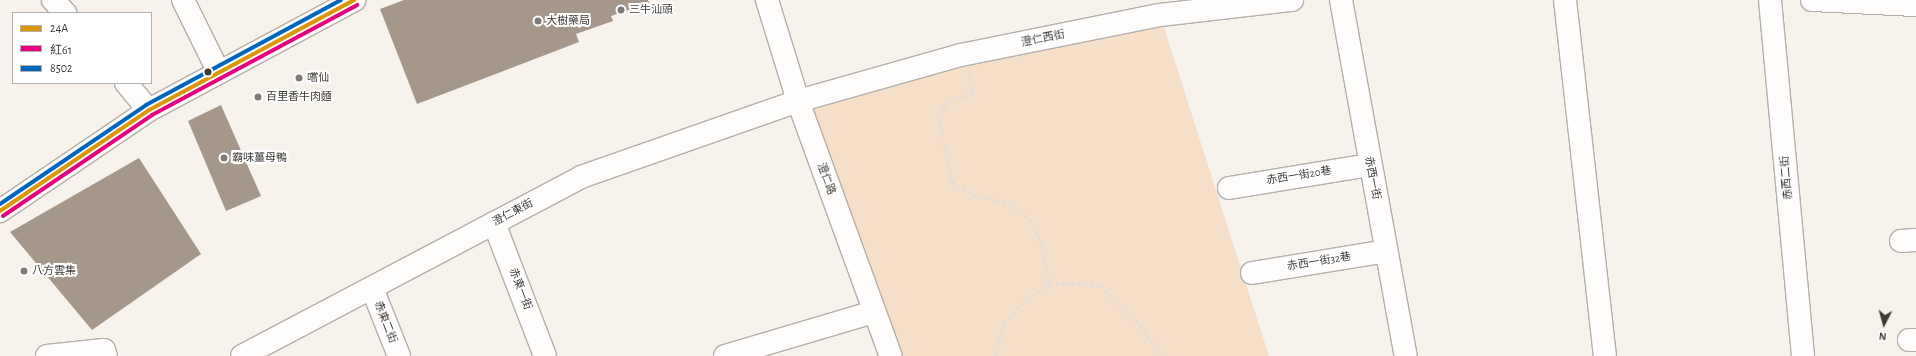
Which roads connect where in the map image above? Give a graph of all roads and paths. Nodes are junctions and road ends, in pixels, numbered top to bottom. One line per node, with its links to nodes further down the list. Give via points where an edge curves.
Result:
1 (53, 0): 11 (street)
2 (183, 0): 13 (street)
3 (354, 0): 13 (street)
4 (767, 0): 15 (street, 澄仁路)
5 (1292, 0): 12 (street, 澄仁西街, via 1160,16)
6 (1341, 0): 17 (street, 赤西一街)
7 (1565, 0): 36 (street)
8 (1770, 0): 37 (street, 赤西二街)
9 (1812, 0): 10 (street)
10 (1916, 5)
11 (64, 12)
12 (961, 55): 15 (street, 澄仁西街); 23 (path, via 974,93 950,101 942,109 941,126 952,182 974,195 1010,204 1031,220 1040,239)
13 (219, 73): 16 (street)
14 (127, 84): 16 (street)
15 (798, 101): 20 (street, 澄仁東街, via 580,177); 25 (street, 澄仁路)
16 (149, 110): 19 (street)
17 (1370, 165): 18 (street, 赤西一街20巷); 21 (street, 赤西一街)
18 (1229, 188)
19 (0, 211)
20 (494, 223): 24 (street, 澄仁東街); 30 (street, 赤東一街)
21 (1386, 251): 22 (street, 赤西一街32巷); 35 (street, 赤西一街)
22 (1252, 272)
23 (1050, 285): 33 (path, via 1026,299 1004,322); 34 (path, via 1072,282 1101,286 1140,326)
24 (372, 288): 28 (street, 澄仁東街); 29 (street, 赤東二街)
25 (874, 312): 31 (street); 32 (street, 澄仁路)
26 (47, 356): 27 (street, via 104,350)
27 (106, 356)
28 (242, 356)
29 (398, 356)
30 (546, 356)
31 (726, 356)
32 (891, 356)
33 (995, 356)
34 (1162, 356)
35 (1406, 356)
36 (1605, 356)
37 (1804, 356)

